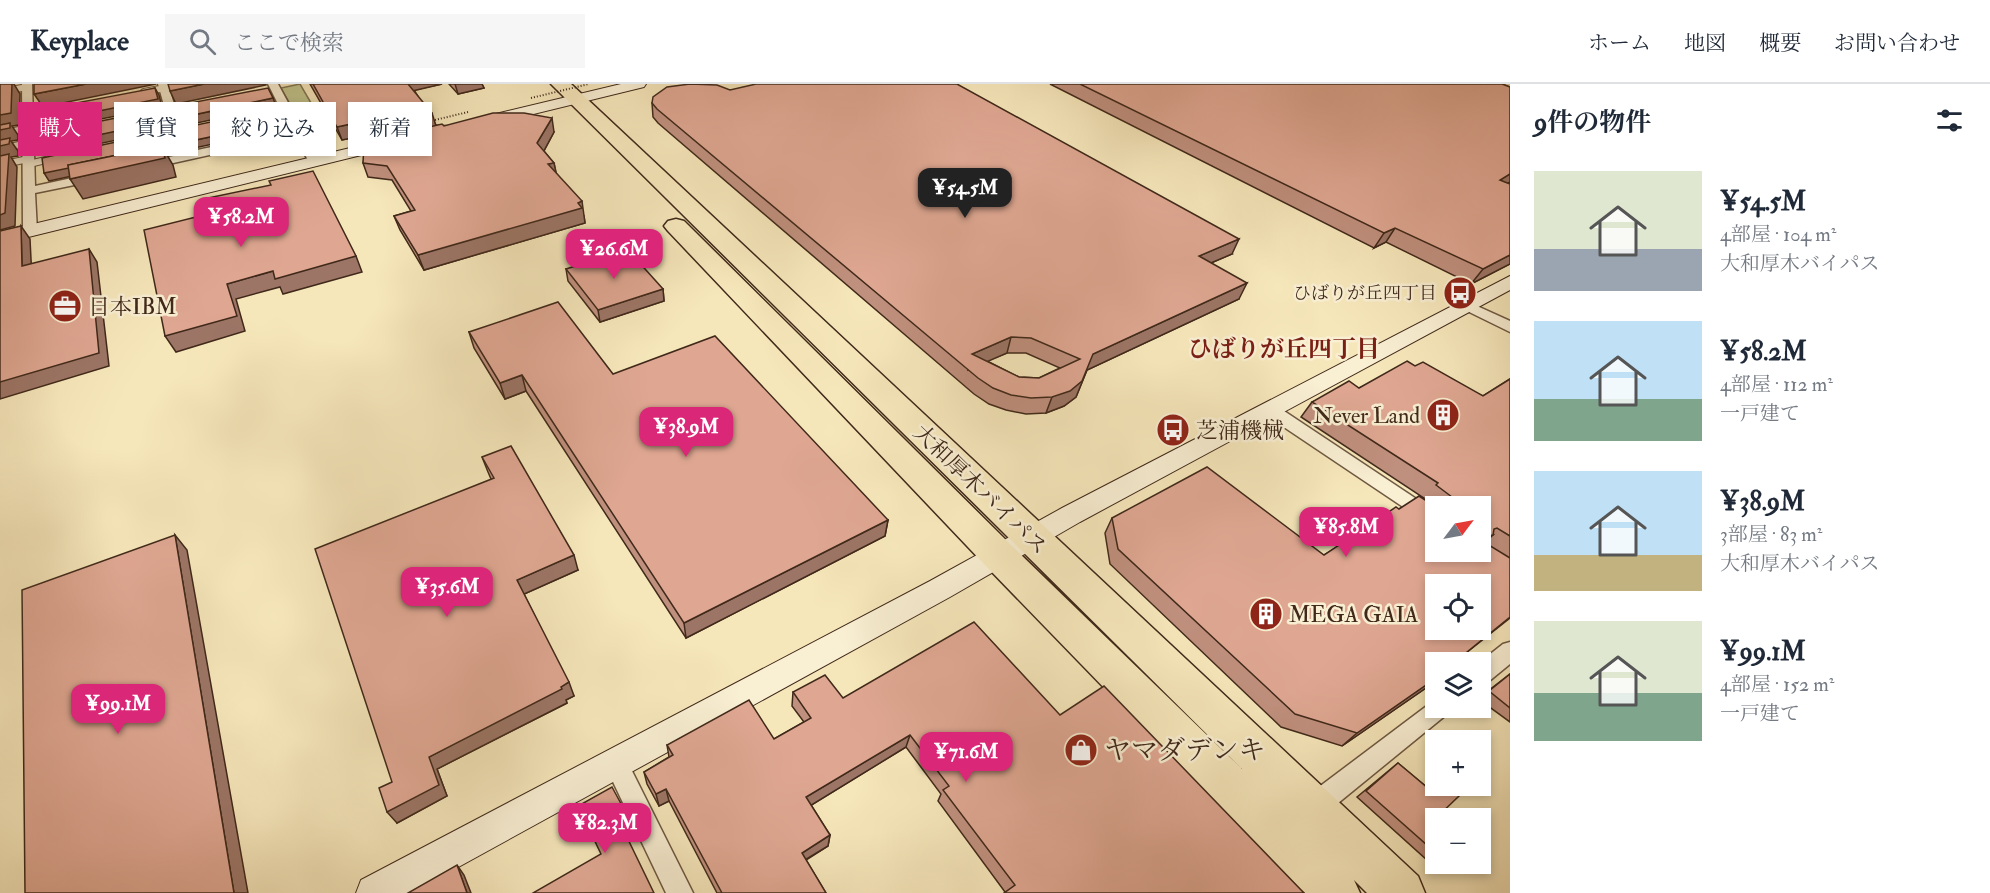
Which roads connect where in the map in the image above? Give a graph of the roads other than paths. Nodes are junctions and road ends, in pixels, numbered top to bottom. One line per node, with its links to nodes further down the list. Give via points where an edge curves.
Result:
1 (186, 84): 3 (lane)
2 (639, 84): 7 (street)
3 (164, 86): 8 (lane); 20 (street)
4 (273, 87): 9 (street)
5 (29, 89): 6 (lane)
6 (0, 92)
7 (562, 92): 10 (street); 34 (highway, 大和厚木バイパス)
8 (142, 93)
9 (277, 102)
10 (472, 124)
11 (0, 134): 12 (lane)
12 (18, 136)
13 (18, 141): 14 (lane)
14 (0, 149)
15 (210, 151): 20 (street)
16 (348, 154): 22 (street)
17 (28, 156): 21 (street)
18 (63, 156): 21 (lane)
19 (310, 156): 22 (street)
20 (184, 157): 24 (street)
21 (28, 161): 23 (lane); 26 (street)
22 (314, 162): 27 (street)
23 (0, 165)
24 (129, 169)
25 (106, 174): 26 (street)
26 (29, 191): 27 (street)
27 (30, 231): 28 (street)
28 (0, 238)
29 (1510, 282): 30 (street)
30 (1466, 305): 31 (street); 32 (street)
31 (1510, 327)
32 (1269, 410): 33 (street); 34 (street)
33 (1425, 515)
34 (1015, 547): 38 (street); 39 (highway, 大和厚木バイパス); 42 (highway, 大和厚木バイパス)
35 (1508, 656): 36 (street)
36 (1491, 668)
37 (1425, 718): 39 (street)
38 (616, 763): 40 (street); 41 (street)
39 (1312, 808): 43 (highway, 大和厚木バイパス)
40 (374, 893)
41 (680, 893)
42 (1335, 893)
43 (1401, 893)

